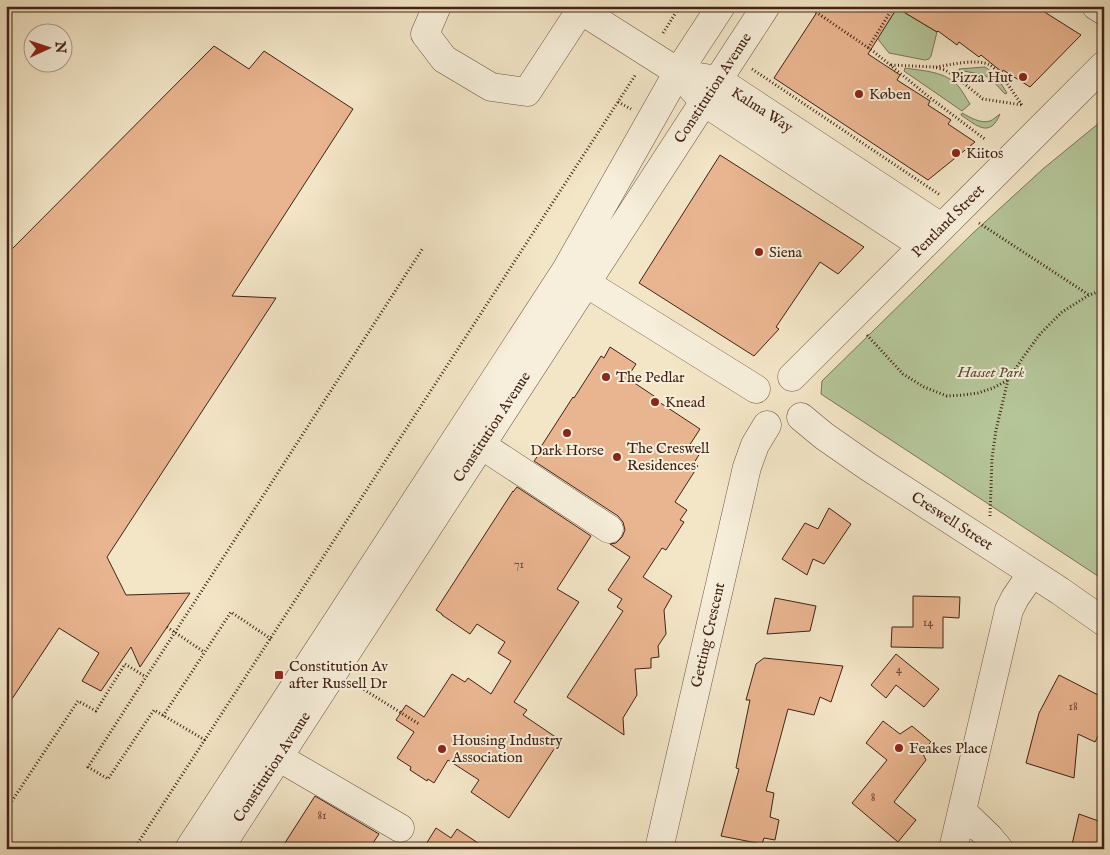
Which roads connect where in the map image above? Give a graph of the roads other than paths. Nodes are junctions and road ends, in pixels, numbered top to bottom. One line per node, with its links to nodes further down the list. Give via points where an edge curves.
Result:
1 (437, 6): 5 (street, via 425,34 444,59 491,87 527,92)
2 (721, 6): 8 (street, Constitution Avenue)
3 (766, 6): 9 (street, Constitution Avenue)
4 (1096, 6): 6 (street)
5 (577, 8): 8 (street)
6 (1104, 11)
7 (1104, 65): 10 (street, Pentland Street)
8 (678, 72): 9 (street, Kalma Way); 16 (street, Constitution Avenue)
9 (711, 91): 10 (street, Kalma Way); 11 (street, Constitution Avenue)
10 (932, 237): 12 (street, Pentland Street)
11 (586, 283): 13 (street); 16 (street, Constitution Avenue)
12 (792, 377): 13 (street, via 775,374); 14 (street, via 803,387 806,395 807,403)
13 (756, 388): 15 (street, via 753,405 760,420)
14 (801, 418): 15 (street, via 789,427); 18 (street, Creswell Street)
15 (767, 425): 25 (street, Getting Crescent, via 747,467)
16 (471, 438): 17 (street); 20 (street, Constitution Avenue)
17 (609, 529)
18 (1032, 573): 19 (street, Creswell Street); 21 (street, via 1009,610)
19 (1104, 622)
20 (270, 755): 22 (street); 23 (street, Constitution Avenue); 24 (street, Constitution Avenue)
21 (962, 811): 26 (street); 27 (street)
22 (400, 828)
23 (189, 849)
24 (219, 849)
25 (659, 849)
26 (953, 849)
27 (999, 849)

